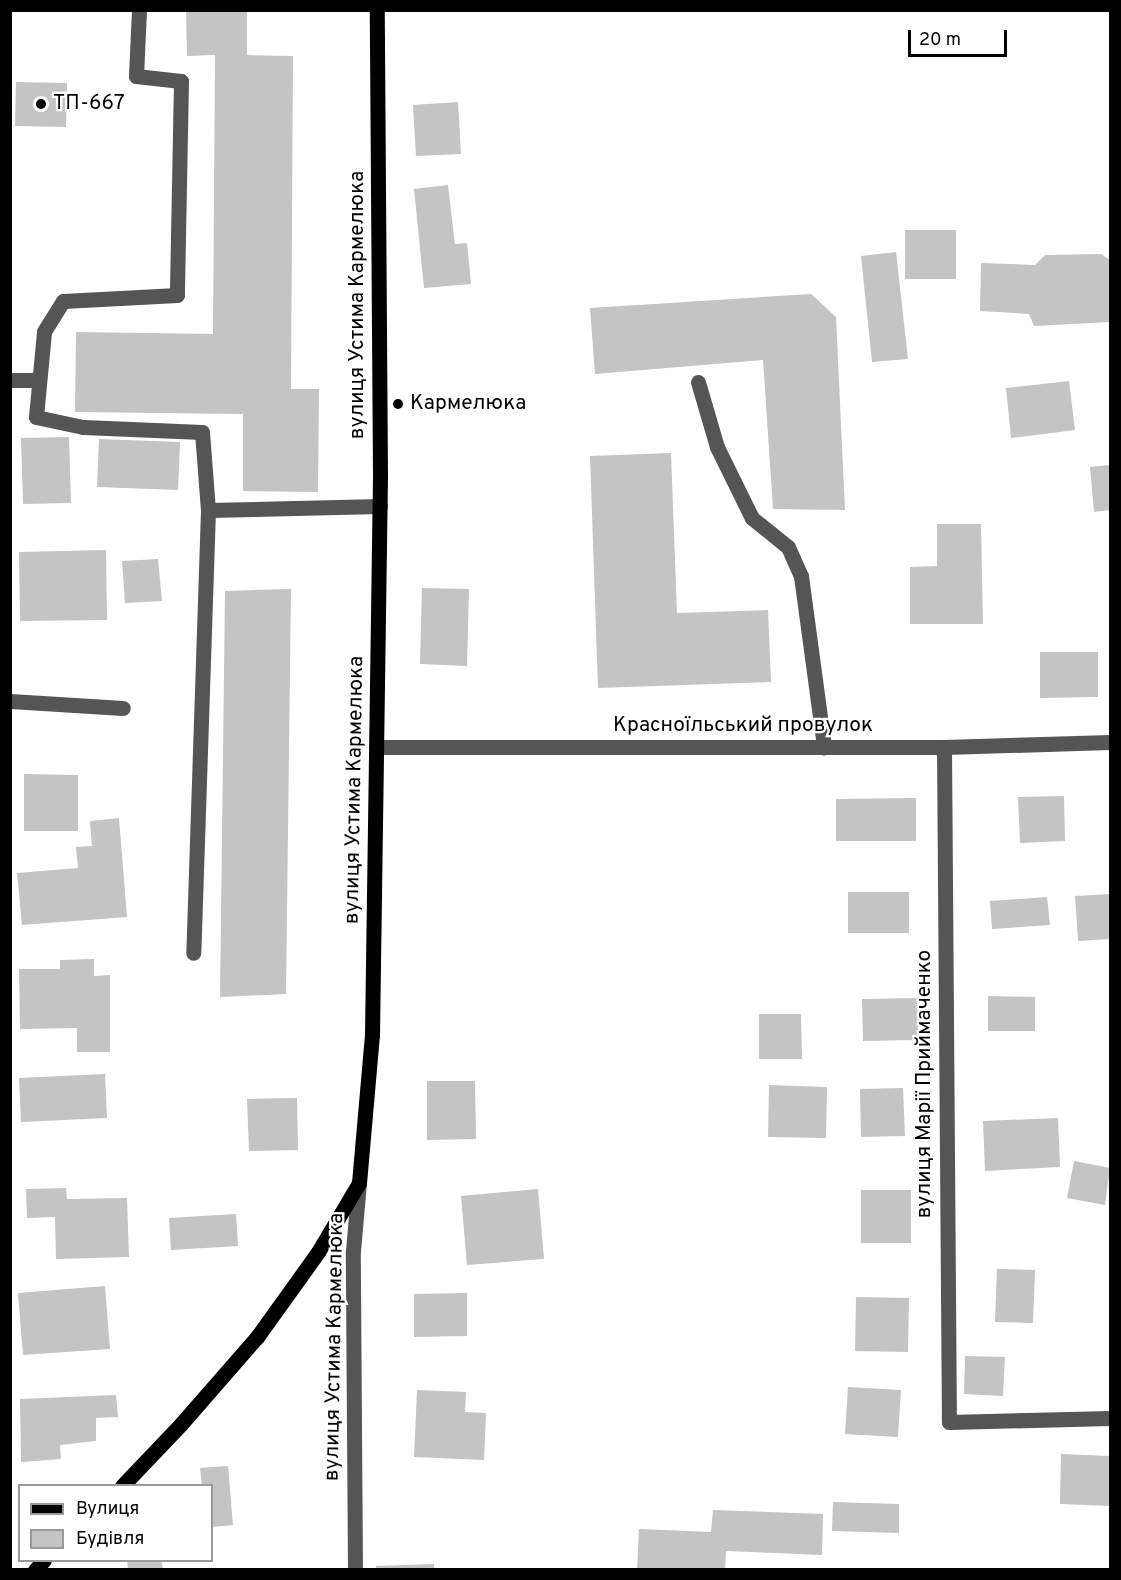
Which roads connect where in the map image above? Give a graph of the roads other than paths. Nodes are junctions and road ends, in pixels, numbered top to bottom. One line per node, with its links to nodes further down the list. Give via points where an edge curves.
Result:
1 (139, 10): 4 (street, via 136,76 181,81 177,295 63,301 44,332)
2 (377, 10): 6 (main road, вулиця Устима Кармелюка)
3 (10, 380): 4 (street)
4 (39, 380): 7 (street, via 36,417 83,427 202,432)
5 (698, 382): 12 (street, via 717,447 752,518 788,547 801,576)
6 (380, 506): 7 (street); 11 (main road, вулиця Устима Кармелюка)
7 (208, 510): 14 (street)
8 (10, 702): 9 (street)
9 (123, 708)
10 (1110, 742): 13 (street, Красноїльський провулок)
11 (376, 747): 12 (street, Красноїльський провулок); 15 (main road, вулиця Устима Кармелюка, via 372,1035)
12 (824, 747): 13 (street, Красноїльський провулок)
13 (944, 747): 16 (street, вулиця Марії Приймаченко, via 949,1422)
14 (193, 954)
15 (359, 1183): 17 (main road, via 318,1252 257,1337); 18 (street, вулиця Устима Кармелюка, via 353,1251)
16 (1110, 1418)
17 (123, 1484)
18 (355, 1569)

